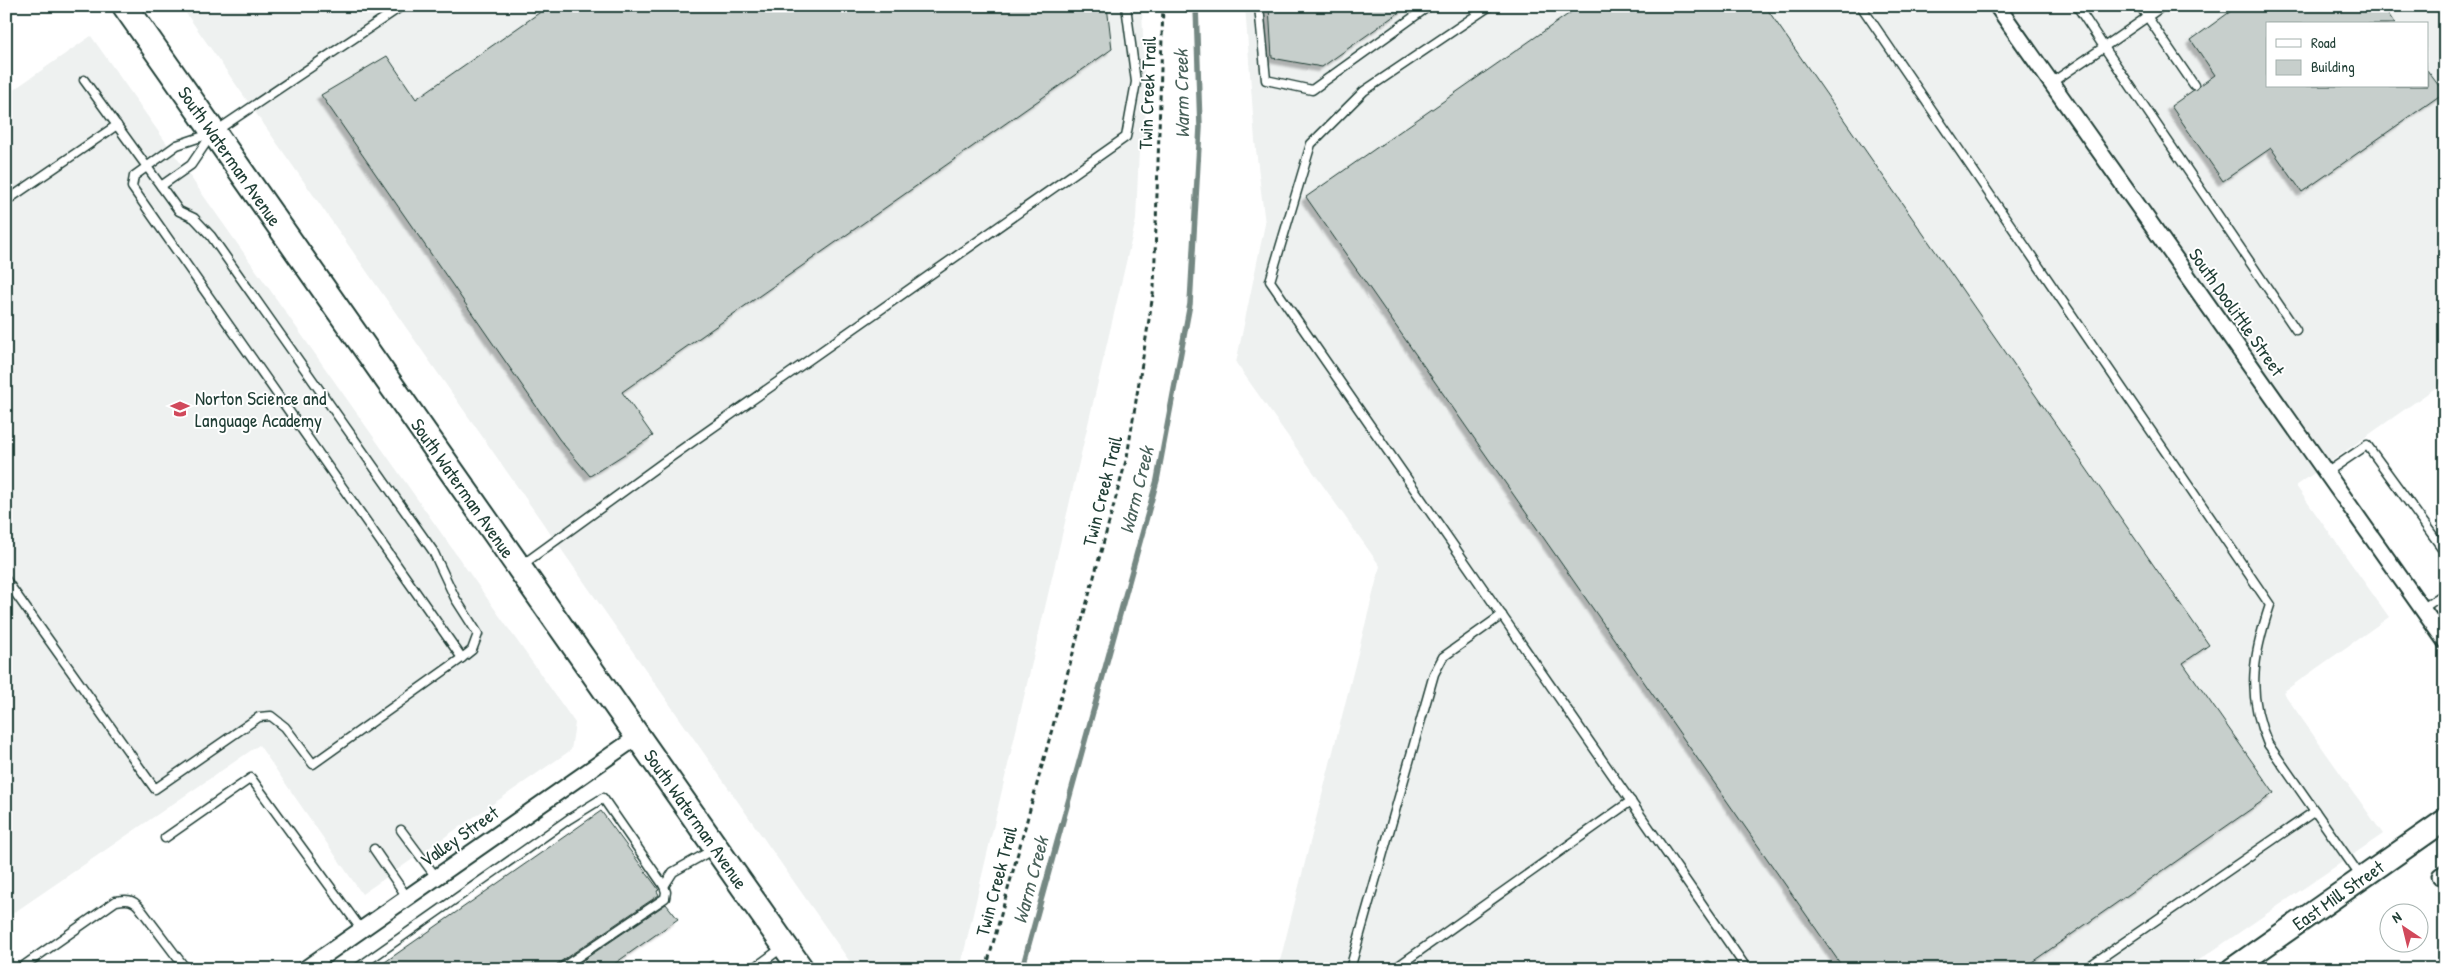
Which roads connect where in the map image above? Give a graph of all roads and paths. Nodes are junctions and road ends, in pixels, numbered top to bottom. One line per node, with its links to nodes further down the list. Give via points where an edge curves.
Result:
1 (125, 6): 19 (main road, South Waterman Avenue)
2 (402, 6): 19 (lane)
3 (1126, 6): 26 (lane, via 1136,82 1126,137 668,459)
4 (1163, 6): 56 (path, Twin Creek Trail, via 1154,288 1127,457)
5 (1259, 6): 6 (lane, via 1266,80 1312,90)
6 (1429, 6)
7 (1490, 6): 30 (lane, via 1364,91 1311,144 1270,281)
8 (1861, 6): 35 (lane, via 2270,605 2259,640 2253,692 2259,723 2268,744)
9 (1997, 6): 16 (street, South Doolittle Street)
10 (2077, 6): 14 (lane)
11 (2140, 6): 13 (lane)
12 (2163, 6): 13 (lane)
13 (2147, 17): 14 (lane); 17 (lane)
14 (2104, 47): 16 (lane); 23 (lane)
15 (84, 80): 18 (lane)
16 (2051, 83): 24 (street, South Doolittle Street)
17 (2194, 85)
18 (116, 125): 20 (lane); 22 (lane)
19 (213, 133): 20 (lane, via 176,145); 21 (lane, via 191,166); 26 (main road, South Waterman Avenue)
20 (146, 166): 21 (lane); 32 (lane, via 134,176 132,187)
21 (161, 186): 32 (lane, via 179,212 194,218 210,236 433,552 455,598 478,634 472,650)
22 (6, 201)
23 (2296, 330)
24 (2326, 472): 25 (lane, via 2367,445); 29 (street, South Doolittle Street)
25 (2445, 552)
26 (519, 568): 33 (main road, South Waterman Avenue)
27 (6, 580): 32 (lane, via 155,789 259,717 271,716 285,727 313,764)
28 (2445, 593): 29 (lane)
29 (2422, 609): 31 (street, South Doolittle Street)
30 (1502, 615): 34 (lane); 57 (lane, via 1443,657 1434,674)
31 (2445, 641)
32 (462, 658)
33 (637, 737): 39 (main road, South Waterman Avenue); 41 (street, Valley Street)
34 (1631, 802): 58 (lane); 59 (lane)
35 (2315, 811): 42 (lane); 60 (lane)
36 (2445, 820): 42 (main road, East Mill Street)
37 (401, 830): 41 (lane)
38 (165, 838): 45 (lane, via 250,778)
39 (716, 848): 43 (lane, via 673,872); 46 (main road, South Waterman Avenue)
40 (374, 850): 44 (lane)
41 (436, 877): 44 (street, Valley Street)
42 (2362, 878): 61 (main road, East Mill Street)
43 (664, 886): 50 (lane, via 603,798); 51 (lane, via 666,892 662,901)
44 (408, 897): 45 (street, Valley Street)
45 (361, 929): 49 (street, Valley Street)
46 (785, 946): 54 (lane); 55 (main road, South Waterman Avenue)
47 (19, 969): 48 (lane, via 116,901 125,899 134,901)
48 (186, 969)
49 (305, 969)
50 (356, 969)
51 (560, 969)
52 (709, 969): 53 (lane, via 713,966)
53 (715, 969)
54 (752, 969)
55 (801, 969)
56 (986, 969)
57 (1350, 969)
58 (1394, 969)
59 (1747, 969)
60 (2086, 969)
61 (2232, 969)

